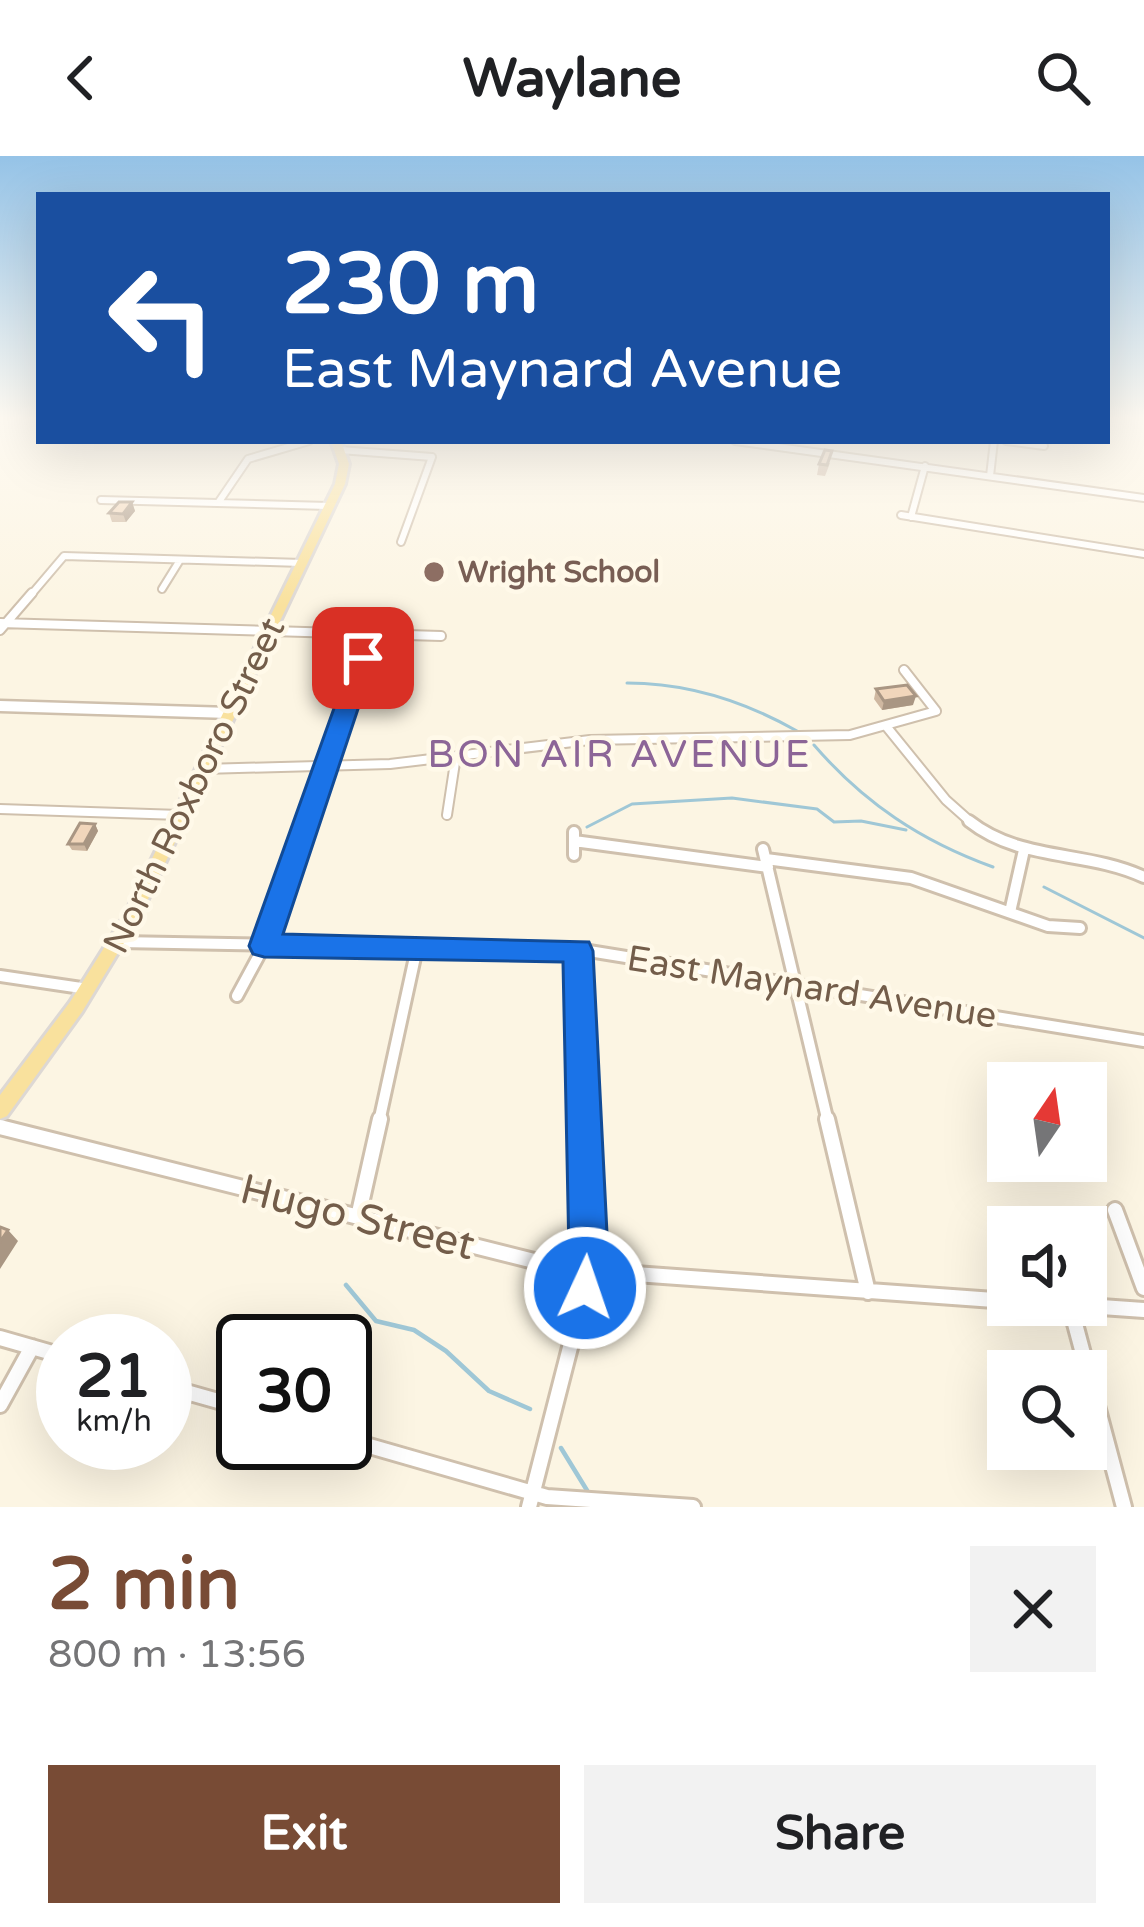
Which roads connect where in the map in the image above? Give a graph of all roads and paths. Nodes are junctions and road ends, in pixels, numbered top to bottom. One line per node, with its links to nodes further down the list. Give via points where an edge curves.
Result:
1 (235, 481): 8 (street)
2 (340, 481): 9 (main road, North Roxboro Street)
3 (423, 481): 12 (street)
4 (921, 481): 11 (street)
5 (1025, 481): 6 (street)
6 (1144, 498)
7 (101, 500): 8 (street)
8 (218, 503): 9 (street)
9 (329, 506): 15 (main road, North Roxboro Street)
10 (901, 515): 11 (street)
11 (911, 517): 13 (street)
12 (401, 542)
13 (1144, 554)
14 (180, 560): 15 (street); 16 (street); 17 (street, via 64,556)
15 (302, 563): 18 (main road, North Roxboro Street)
16 (161, 589)
17 (2, 625): 18 (street)
18 (269, 632): 19 (street); 23 (main road, North Roxboro Street)
19 (372, 634): 20 (street); 26 (street)
20 (442, 636)
21 (904, 670): 24 (street, via 936,711)
22 (0, 706): 23 (street)
23 (230, 713): 27 (main road, North Roxboro Street)
24 (886, 726): 25 (street, via 844,735 590,740); 31 (street, via 970,824)
25 (456, 756): 26 (street); 29 (street)
26 (326, 766): 27 (street); 38 (street)
27 (203, 769): 30 (main road, North Roxboro Street)
28 (0, 809): 30 (street)
29 (447, 814)
30 (181, 815): 37 (main road, North Roxboro Street)
31 (1024, 850): 34 (street, via 1096,859); 35 (street)
32 (574, 855): 33 (street, via 574,836)
33 (766, 858): 35 (street, via 911,878); 42 (street)
34 (1144, 877)
35 (1010, 913): 36 (street)
36 (1079, 928)
37 (118, 942): 38 (street, East Maynard Avenue); 43 (main road, North Roxboro Street)
38 (264, 946): 39 (street, East Maynard Avenue); 44 (street)
39 (417, 948): 40 (street, East Maynard Avenue); 49 (street)
40 (578, 951): 42 (street, East Maynard Avenue); 50 (street)
41 (0, 976): 43 (street)
42 (793, 983): 45 (street, East Maynard Avenue); 52 (street)
43 (88, 989): 46 (main road, North Roxboro Street)
44 (237, 996)
45 (1144, 1041)
46 (0, 1110)
47 (0, 1127): 49 (street, Hugo Street)
48 (1115, 1210): 51 (street)
49 (358, 1217): 50 (street, Hugo Street)
50 (587, 1272): 52 (street, Hugo Street); 62 (street)
51 (1144, 1288)
52 (868, 1292): 53 (street, Hugo Street)
53 (987, 1300)
54 (1107, 1307): 55 (street)
55 (1144, 1310)
56 (1077, 1326): 64 (street)
57 (0, 1337): 58 (street)
58 (32, 1347): 59 (street); 60 (street)
59 (36, 1348)
60 (0, 1405)
61 (372, 1448): 62 (street)
62 (532, 1500): 63 (street)
63 (694, 1507)
64 (1124, 1507)

